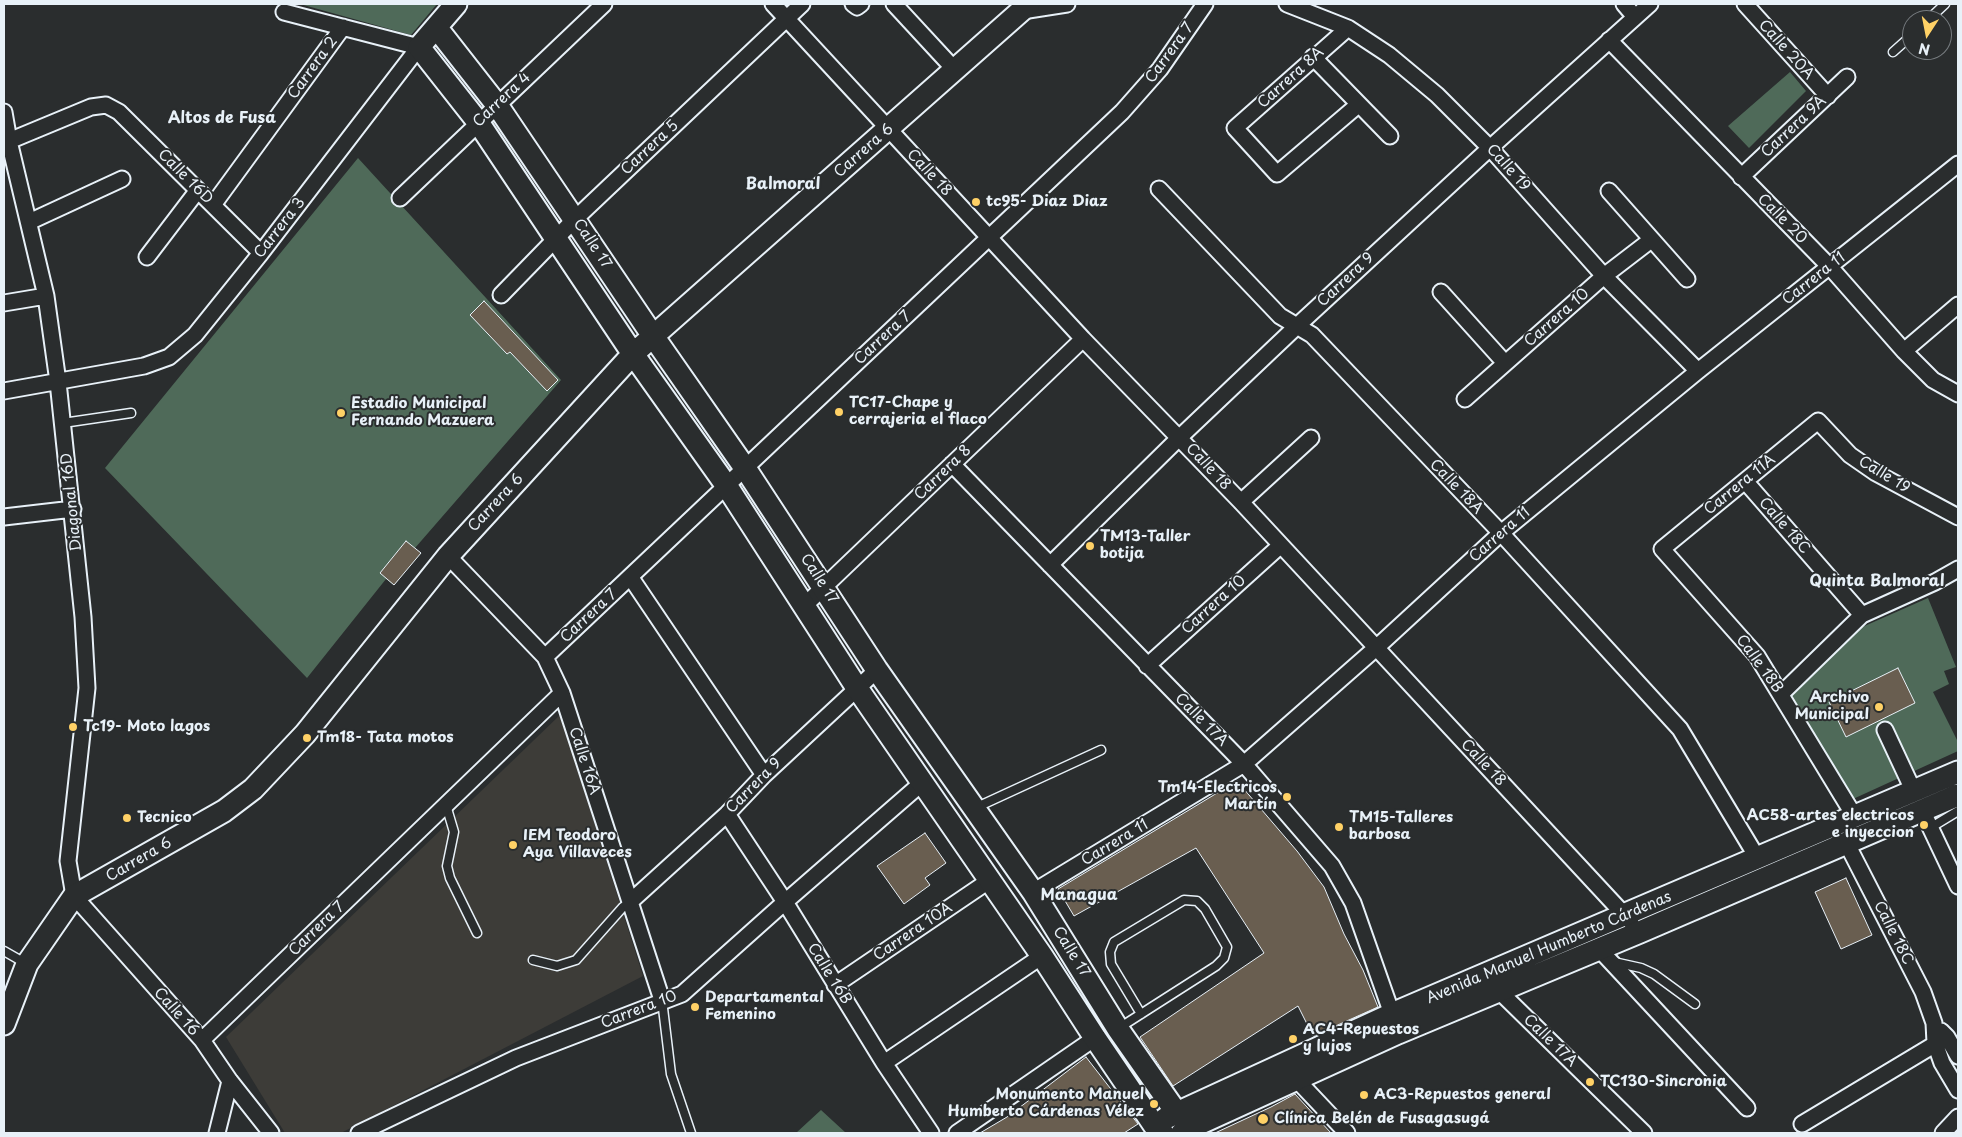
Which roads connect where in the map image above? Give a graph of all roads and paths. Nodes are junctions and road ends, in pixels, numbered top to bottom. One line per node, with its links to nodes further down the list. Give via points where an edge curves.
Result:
1 (456, 4): 16 (street, Carrera 3)
2 (604, 4): 27 (street, Carrera 4)
3 (773, 4): 15 (street, Calle 18)
4 (802, 4): 15 (street, Carrera 5)
5 (894, 4): 24 (street)
6 (1067, 4): 12 (street)
7 (1205, 4): 46 (street, Carrera 7, via 1160,69 1122,112)
8 (1287, 4): 18 (street, Calle 19)
9 (1624, 4): 14 (street)
10 (1650, 4): 14 (street, Carrera 9)
11 (1745, 4): 26 (street, Calle 20A)
12 (1025, 6): 24 (street, Carrera 6)
13 (284, 12): 17 (street)
14 (1635, 17): 19 (street, Carrera 9)
15 (786, 18): 31 (street, Calle 18); 43 (street, Carrera 5)
16 (436, 27): 21 (street, Carrera 3); 27 (street, Calle 17)
17 (343, 28): 21 (street); 42 (street, Carrera 2)
18 (1348, 28): 23 (street, Carrera 8A); 34 (street, Calle 19, via 1437,95)
19 (1609, 40): 34 (street, Carrera 9); 36 (street, Calle 20)
20 (1902, 44): 22 (lane)
21 (419, 47): 30 (street, Calle 17); 48 (street, Carrera 3)
22 (1893, 52)
23 (1314, 57): 28 (street); 28 (street, Carrera 8A, via 1234,128 1277,174)
24 (955, 70): 31 (street, Carrera 6)
25 (1847, 77): 26 (street, Carrera 9A)
26 (1828, 96): 36 (street, Carrera 9A)
27 (497, 105): 30 (street, Carrera 4); 43 (street, Calle 17)
28 (1358, 105): 32 (street)
29 (4, 112): 33 (street, Diagonal 16D)
30 (478, 122): 41 (street, Carrera 4); 45 (street, Calle 17)
31 (888, 129): 46 (street, Calle 18); 59 (street, Carrera 6)
32 (1390, 136)
33 (8, 141): 38 (street, Calle 16D, via 91,107 106,105 119,112); 44 (street, Diagonal 16D)
34 (1490, 148): 51 (street, Calle 19); 58 (street, Carrera 9)
35 (1958, 164): 50 (street, Carrera 11)
36 (1741, 177): 50 (street, Calle 20)
37 (122, 180): 44 (street)
38 (198, 190): 42 (street, Calle 16D); 49 (street)
39 (1159, 190): 58 (street, Calle 18A, via 1280,316)
40 (1609, 191): 47 (street)
41 (400, 198)
42 (213, 205): 48 (street, Calle 16D)
43 (575, 219): 45 (street, Carrera 5); 59 (street, Calle 17)
44 (29, 222): 54 (street, Diagonal 16D)
45 (556, 238): 55 (street, Carrera 5); 62 (street, Calle 17)
46 (989, 238): 60 (street, Calle 18); 75 (street, Carrera 7)
47 (1651, 240): 51 (street, Carrera 10); 52 (street)
48 (261, 253): 65 (street, Carrera 3, via 195,335 169,357 144,366)
49 (147, 257)
50 (1830, 267): 61 (street, Calle 20); 64 (street, Carrera 11)
51 (1604, 276): 63 (street, Carrera 10); 64 (street, Calle 19)
52 (1687, 279)
53 (1441, 292): 63 (street)
54 (46, 296): 56 (street); 65 (street, Diagonal 16D)
55 (501, 296)
56 (4, 304)
57 (1958, 305): 61 (street)
58 (1297, 326): 72 (street, Carrera 9); 82 (street, Calle 18A, via 1312,335)
59 (653, 336): 62 (street, Carrera 6); 75 (street, Calle 17)
60 (1083, 339): 72 (street, Calle 18); 74 (street, Carrera 8)
61 (1904, 351): 67 (street, Calle 20, via 1934,380)
62 (633, 354): 77 (street, Calle 17); 85 (street, Carrera 6)
63 (1505, 363): 68 (street, Carrera 10)
64 (1698, 371): 82 (street, Carrera 11)
65 (58, 382): 66 (street, Carrera 3); 71 (street, Diagonal 16D)
66 (4, 391)
67 (1958, 394)
68 (1465, 399)
69 (131, 413): 71 (lane)
70 (1818, 421): 76 (street, Carrera 11A); 81 (street, Calle 19, via 1850,455)
71 (63, 423): 79 (street, Diagonal 16D)
72 (1180, 437): 78 (street, Calle 18); 86 (street, Carrera 9)
73 (1311, 438): 78 (street)
74 (952, 464): 86 (street, Calle 17A); 89 (street, Carrera 8)
75 (745, 468): 77 (street, Carrera 7); 89 (street, Calle 17)
76 (1745, 482): 84 (street, Carrera 11A); 91 (street, Calle 18C)
77 (726, 486): 88 (street, Carrera 7); 90 (street, Calle 17)
78 (1241, 502): 83 (street, Calle 18)
79 (73, 509): 80 (street); 117 (street, Diagonal 16D, via 84,617 87,688 68,861)
80 (4, 517)
81 (1958, 518)
82 (1501, 533): 92 (street, Carrera 11); 113 (street, Calle 18A, via 1680,729)
83 (1280, 545): 92 (street, Calle 18); 94 (street, Carrera 10)
84 (1662, 549): 98 (street, Calle 18B, via 1757,656)
85 (448, 556): 93 (street, Calle 16A); 117 (street, Carrera 6, via 305,734 253,789 224,811)
86 (1050, 565): 94 (street, Calle 17A)
87 (1958, 569): 91 (street)
88 (631, 578): 93 (street, Carrera 7); 103 (street)
89 (824, 586): 90 (street, Carrera 8); 95 (street, Calle 17)
90 (803, 607): 96 (street, Calle 17)
91 (1862, 615): 98 (street)
92 (1376, 648): 101 (street, Carrera 11); 120 (street, Calle 18)
93 (545, 657): 97 (street, Calle 16A)
94 (1147, 666): 101 (street, Calle 17A)
95 (877, 670): 96 (street, Carrera 9); 107 (street, Calle 17)
96 (857, 688): 103 (street, Carrera 9); 104 (street, Calle 17)
97 (562, 693): 106 (street, Carrera 7); 118 (street, Calle 16A)
98 (1781, 694): 111 (street, Calle 18B)
99 (1885, 730): 108 (street)
100 (1101, 750): 107 (lane)
101 (1244, 764): 116 (street, Carrera 11); 133 (street, Calle 17A, via 1332,866 1343,884 1361,922)
102 (1958, 772): 108 (street, Avenida Manuel Humberto Cárdenas)
103 (764, 775): 110 (street, Carrera 9)
104 (924, 782): 114 (street, Calle 17); 119 (street, Carrera 10)
105 (1958, 795): 108 (street, Avenida Manuel Humberto Cárdenas)
106 (446, 805): 122 (lane, via 454,832 448,866 450,878); 137 (street, Carrera 7)
107 (975, 808): 116 (street, Calle 17)
108 (1922, 810): 109 (lane); 111 (street, Avenida Manuel Humberto Cárdenas); 112 (street, Avenida Manuel Humberto Cárdenas); 115 (street)
109 (1958, 812)
110 (727, 814): 118 (street, Carrera 9); 119 (street, Calle 16B)
111 (1855, 817): 113 (street, Avenida Manuel Humberto Cárdenas)
112 (1847, 844): 121 (street, Avenida Manuel Humberto Cárdenas); 138 (street, Calle 18C, via 1923,992)
113 (1758, 859): 120 (street, Avenida Manuel Humberto Cárdenas)
114 (990, 880): 125 (street, Calle 17); 128 (street, Carrera 10A)
115 (1958, 886)
116 (1033, 892): 135 (street, Calle 17)
117 (74, 896): 127 (street, Carrera 6); 137 (street, Calle 16)
118 (630, 902): 126 (lane, via 576,960 557,966); 130 (street, Calle 16A)
119 (784, 902): 128 (street, Calle 16B); 130 (street, Carrera 10, via 682,994)
120 (1625, 914): 121 (street, Calle 18); 133 (street, Avenida Manuel Humberto Cárdenas)
121 (1640, 932): 124 (street, Avenida Manuel Humberto Cárdenas)
122 (477, 933)
123 (4, 951): 127 (lane)
124 (1605, 955): 129 (street, Avenida Manuel Humberto Cárdenas); 131 (lane, via 1654,974); 144 (street)
125 (1042, 956): 136 (street, Calle 17); 140 (street)
126 (533, 960)
127 (27, 964): 134 (street, Carrera 6)
128 (835, 985): 140 (street, Calle 16B)
129 (1499, 991): 141 (street, Avenida Manuel Humberto Cárdenas); 157 (street, Calle 17A)
130 (662, 1000): 152 (street, Carrera 10, via 516,1058); 153 (lane, via 671,1074)
131 (1695, 1004)
132 (1140, 1014): 132 (lane, via 1111,964 1110,952 1114,942 1184,900 1197,901 1227,947 1224,958); 135 (lane)
133 (1392, 1014): 145 (street, Avenida Manuel Humberto Cárdenas)
134 (4, 1024)
135 (1118, 1029): 145 (street, Calle 17)
136 (1095, 1038): 148 (street, Calle 17); 155 (street)
137 (202, 1040): 142 (street, Calle 16)
138 (1941, 1040): 139 (street, Calle 18C); 143 (street, Calle 18C, via 1942,1063); 147 (street)
139 (1958, 1056)
140 (884, 1063): 154 (street, Calle 16B)
141 (1297, 1080): 149 (street, Avenida Manuel Humberto Cárdenas); 156 (street)
142 (230, 1081): 150 (street); 151 (street, Calle 16)
143 (1958, 1090)
144 (1747, 1108)
145 (1176, 1112): 148 (street, Avenida Manuel Humberto Cárdenas); 149 (street, Calle 17)
146 (1958, 1117): 158 (street)
147 (1802, 1124)
148 (1154, 1131)
149 (1190, 1131)
150 (217, 1133)
151 (271, 1133)
152 (359, 1133)
153 (691, 1133)
154 (931, 1133)
155 (957, 1133)
156 (1347, 1133)
157 (1644, 1133)
158 (1943, 1133)

